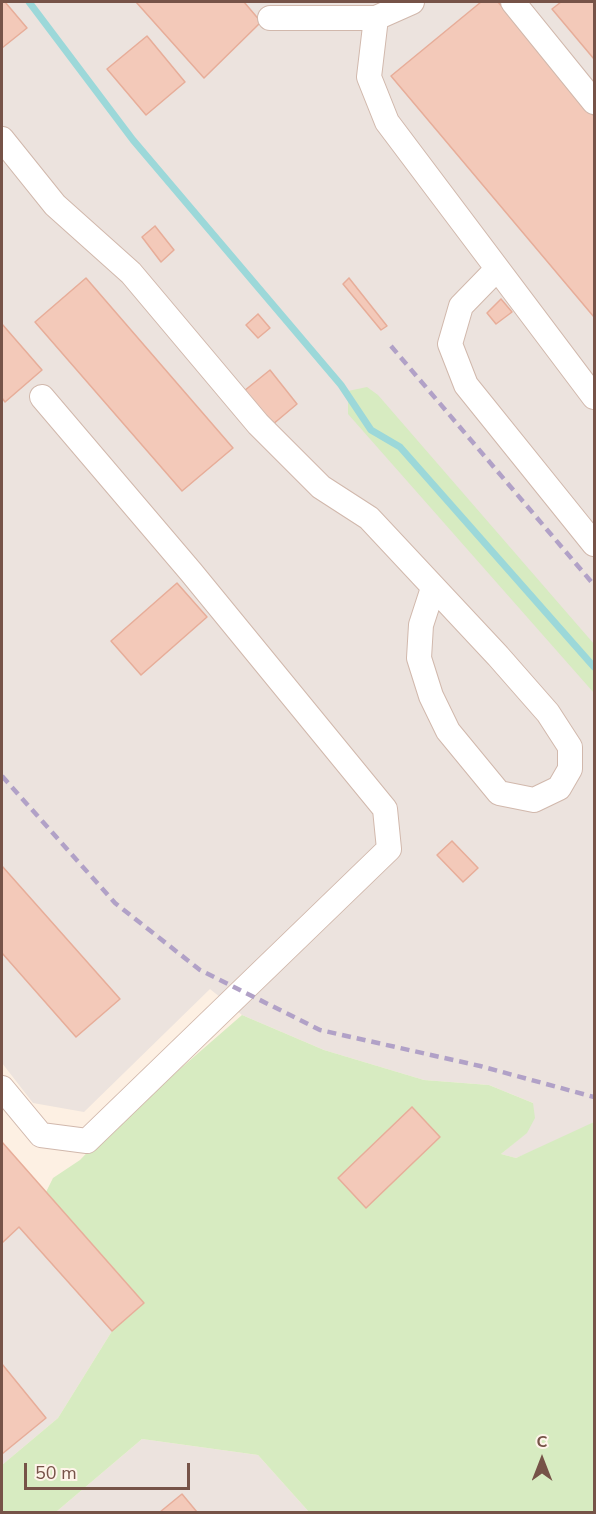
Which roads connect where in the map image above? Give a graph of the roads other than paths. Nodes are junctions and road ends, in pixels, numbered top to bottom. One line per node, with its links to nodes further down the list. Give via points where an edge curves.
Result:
1 (412, 2): 4 (lane)
2 (513, 2): 5 (lane)
3 (269, 17): 4 (lane)
4 (376, 18): 7 (lane, via 369,77 387,122)
5 (594, 102)
6 (2, 140): 11 (lane, via 55,205 131,273 258,424 321,486 369,518)
7 (497, 269): 9 (lane); 10 (lane, via 461,306 450,344 466,385)
8 (42, 397): 12 (lane, via 386,809 390,849 87,1141 41,1136)
9 (594, 397)
10 (594, 544)
11 (434, 588): 11 (lane, via 548,713 570,747 570,769 558,788 534,800 499,793 448,731 419,658 421,625)
12 (2, 1088)

